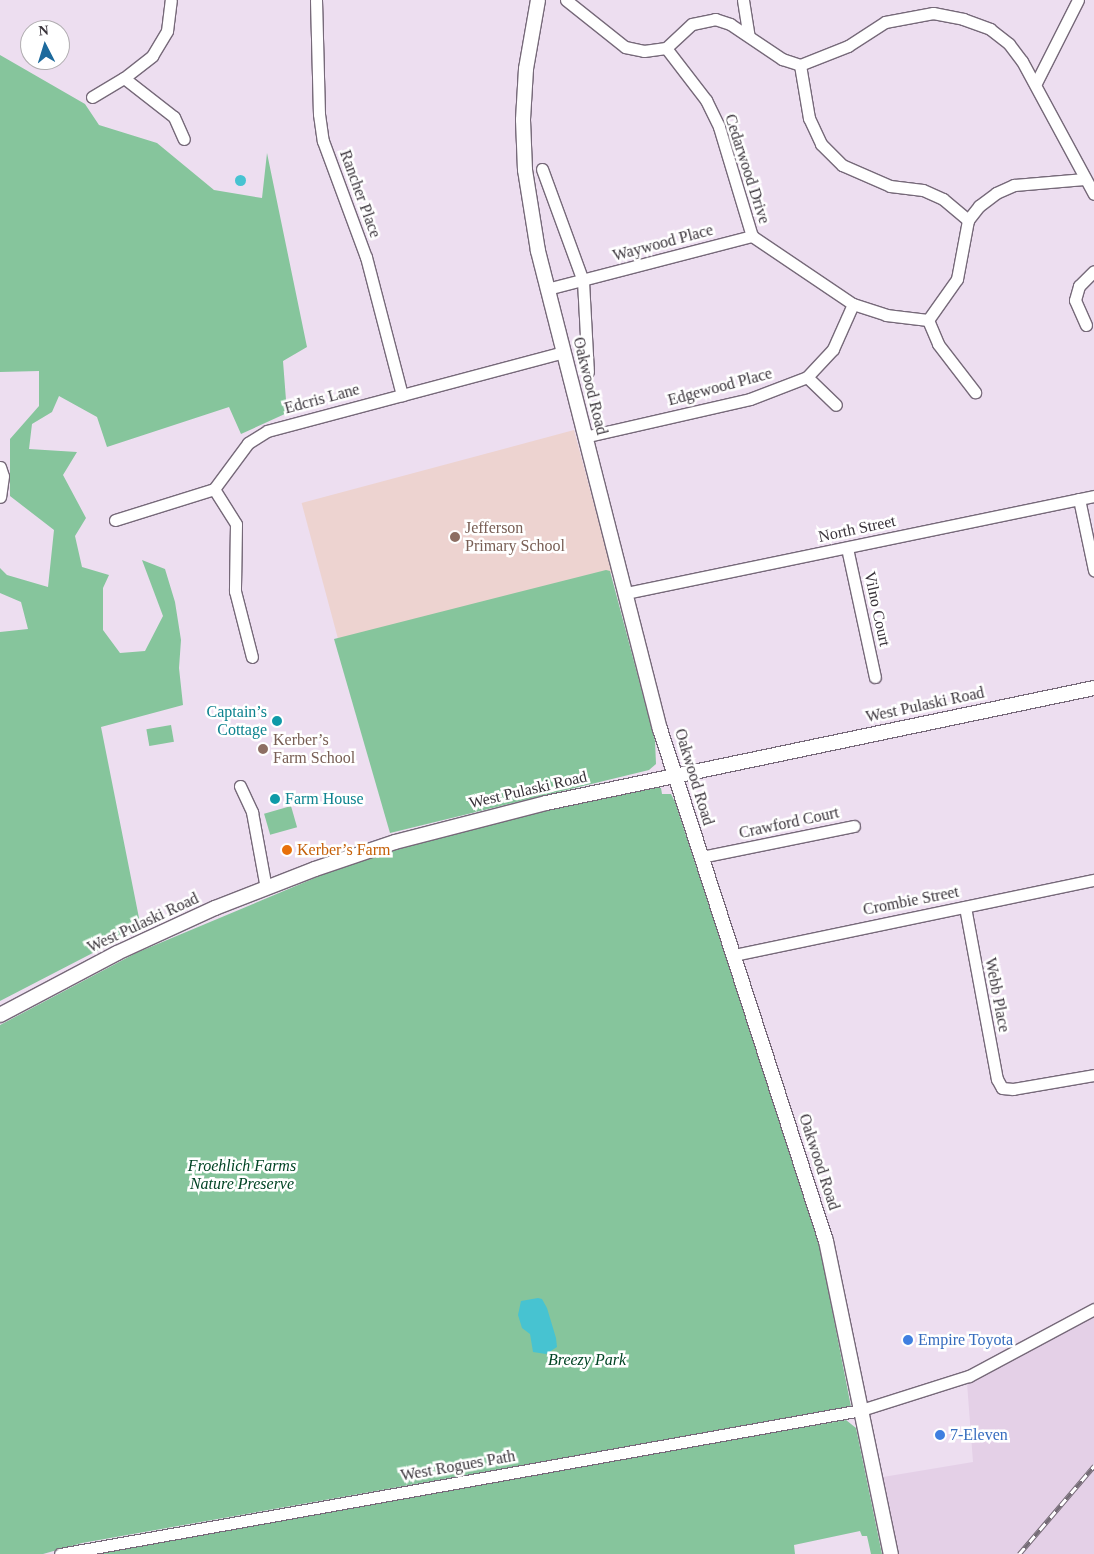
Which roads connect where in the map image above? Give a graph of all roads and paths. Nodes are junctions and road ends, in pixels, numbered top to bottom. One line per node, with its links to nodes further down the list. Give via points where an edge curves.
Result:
1 (171, 0): 10 (street, via 167,31 152,56)
2 (316, 0): 29 (street, Rancher Place, via 319,114 323,141 366,257)
3 (538, 0): 21 (main road, Oakwood Road, via 526,69 523,128 530,212)
4 (566, 0): 8 (street, via 625,47 644,51)
5 (744, 0): 7 (street)
6 (1078, 0): 11 (street)
7 (749, 36): 8 (street, via 715,19 702,20 692,24); 9 (street, via 769,51)
8 (666, 48): 18 (street, Cedarwood Drive, via 706,100 720,127)
9 (800, 65): 11 (street, via 848,46 885,22 933,13 990,29 1009,44); 17 (street, via 808,118 821,144 842,165 890,186 923,190 943,199)
10 (124, 78): 12 (street); 13 (street, via 174,117)
11 (1036, 82): 15 (street)
12 (92, 97)
13 (184, 139)
14 (542, 169): 20 (street, Oakwood Road)
15 (1085, 179): 16 (street); 17 (street, via 1014,185 996,193)
16 (1094, 194)
17 (968, 220): 23 (street, via 957,279)
18 (752, 236): 20 (street, Waywood Place); 22 (street, Cedarwood Drive)
19 (1094, 271): 24 (street, via 1079,286 1075,300)
20 (583, 281): 21 (street, Waywood Place); 26 (street, Oakwood Road)
21 (547, 289): 25 (main road, Oakwood Road)
22 (853, 304): 23 (street, Cedarwood Drive, via 886,315); 27 (street, Edgewood Place, via 833,349)
23 (928, 320): 28 (street, via 938,344)
24 (1086, 326)
25 (563, 352): 29 (street, Edcris Lane); 31 (main road, Oakwood Road)
26 (588, 372)
27 (807, 377): 30 (street); 31 (street, Edgewood Place, via 750,399)
28 (975, 392)
29 (402, 395): 33 (street, Edcris Lane, via 267,431 248,443)
30 (836, 405)
31 (584, 437): 40 (main road, Oakwood Road)
32 (0, 467): 35 (street, via 3,476)
33 (214, 489): 37 (street); 41 (street, via 236,524 235,591)
34 (1094, 496): 36 (street, North Street)
35 (0, 497)
36 (1079, 499): 38 (street, North Street); 39 (street)
37 (115, 520)
38 (847, 548): 40 (street, North Street); 42 (street, Vilno Court)
39 (1094, 570)
40 (626, 593): 44 (main road, Oakwood Road)
41 (252, 658)
42 (875, 677)
43 (1094, 688): 44 (main road, West Pulaski Road)
44 (674, 775): 47 (main road, Oakwood Road); 49 (main road, West Pulaski Road, via 477,819 373,849)
45 (240, 786): 49 (street, via 252,812)
46 (854, 826): 47 (street, Crawford Court)
47 (701, 857): 51 (main road, Oakwood Road)
48 (1094, 880): 50 (street, Crombie Street)
49 (266, 888): 52 (main road, West Pulaski Road, via 117,954)
50 (965, 907): 51 (street, Crombie Street); 53 (street, Webb Place, via 997,1079 1002,1088)
51 (734, 955): 55 (main road, Oakwood Road, via 826,1241)
52 (0, 1015)
53 (1094, 1075)
54 (1094, 1309): 55 (street, West Rogues Path, via 969,1376)
55 (861, 1410): 56 (street, West Rogues Path); 57 (main road, Oakwood Road)
56 (60, 1554)
57 (891, 1554)

